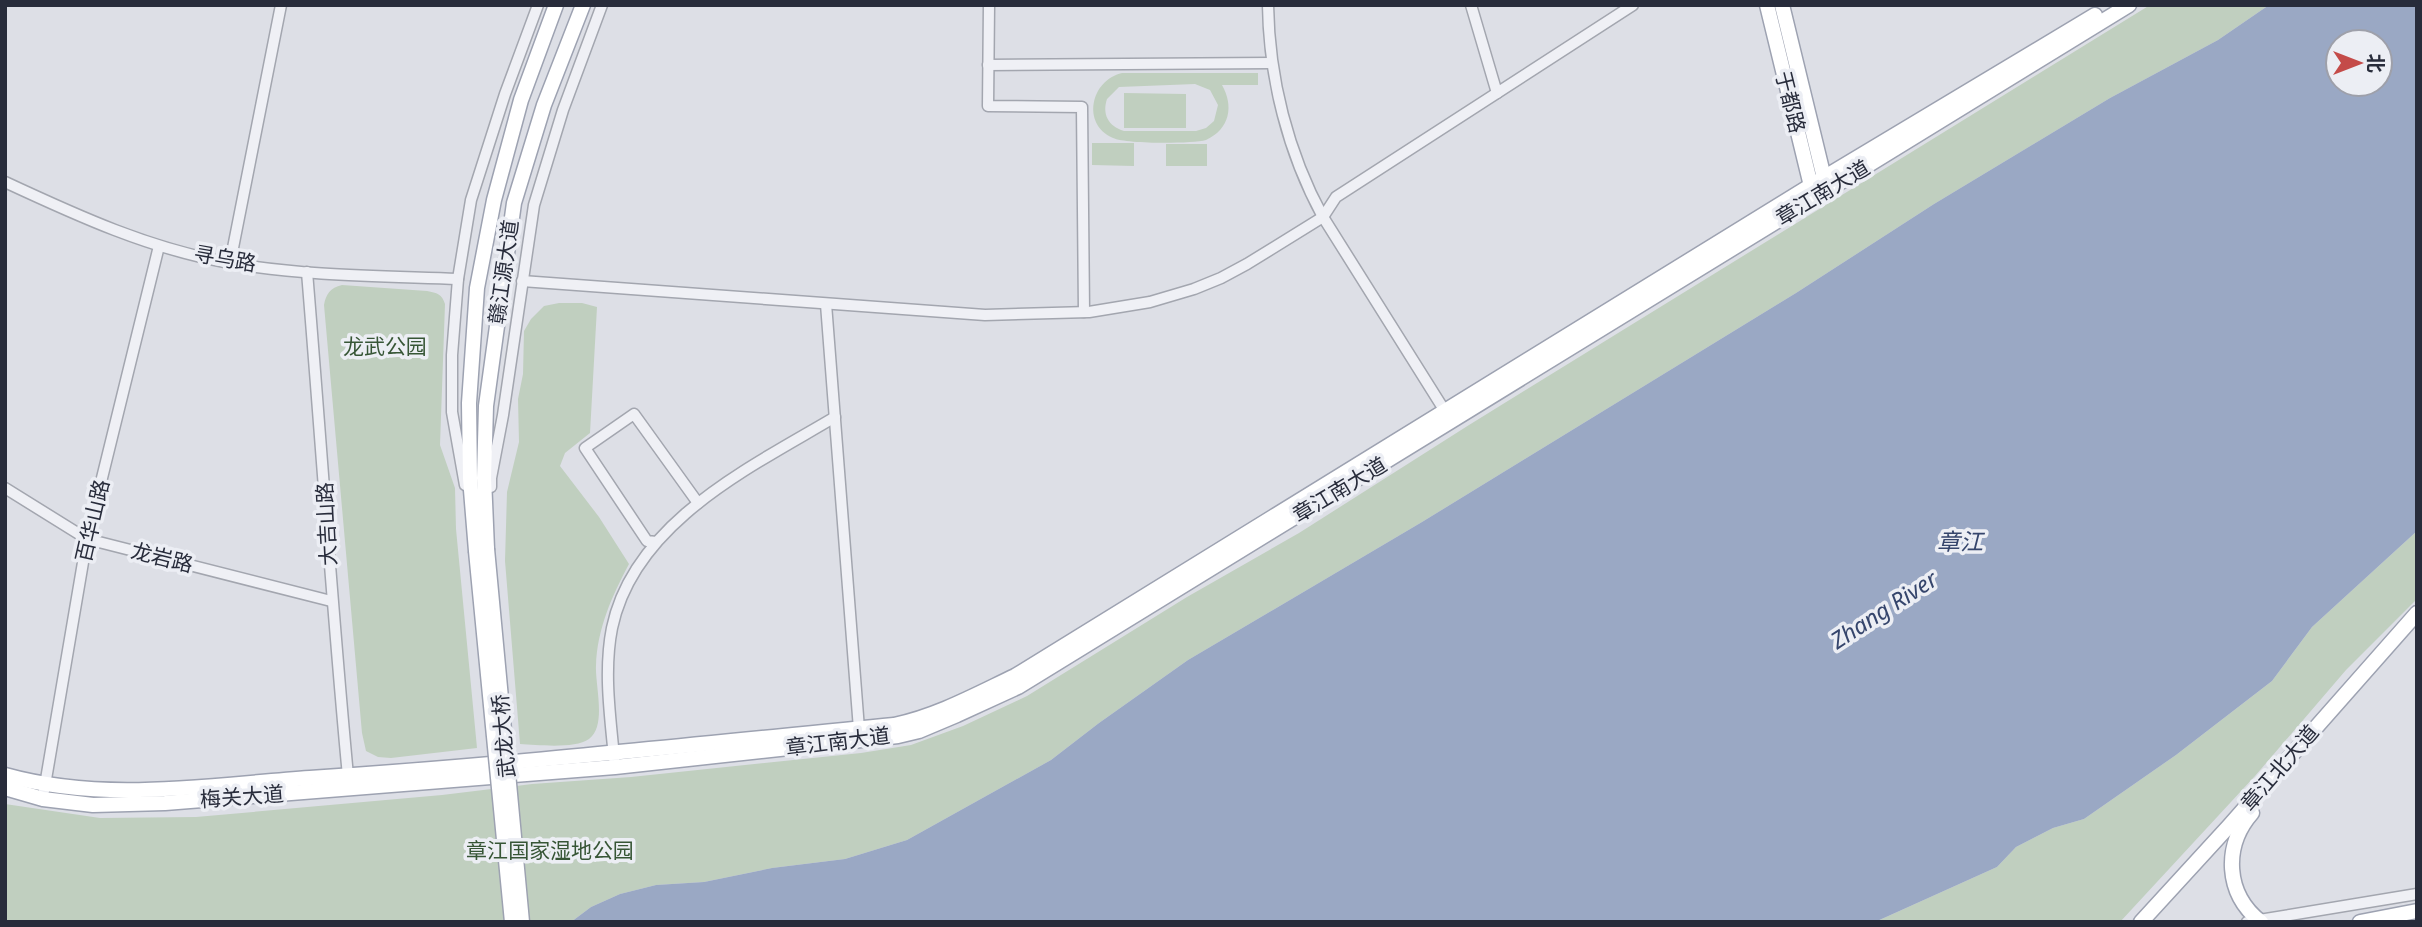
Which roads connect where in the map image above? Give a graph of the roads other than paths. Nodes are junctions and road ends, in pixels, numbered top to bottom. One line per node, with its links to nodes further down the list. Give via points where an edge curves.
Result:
1 (281, 5): 22 (street)
2 (538, 5): 24 (street, via 471,200)
3 (556, 5): 34 (main road, 赣江源大道, via 521,100 494,200 477,288 469,403 470,478)
4 (583, 5): 34 (main road, 赣江源大道, via 544,105 514,203 486,406)
5 (602, 5): 25 (street, via 534,205)
6 (989, 5): 15 (street)
7 (1268, 5): 14 (street)
8 (1471, 5): 16 (street)
9 (1633, 5): 16 (street)
10 (1767, 5): 19 (main road, 于都路)
11 (1782, 5): 18 (main road, 于都路)
12 (2111, 5): 18 (main road, 章江南大道)
13 (2129, 5): 18 (main road, 章江南大道)
14 (1272, 63): 15 (street); 20 (street, via 1292,146)
15 (988, 65): 27 (street, via 988,106 1082,107)
16 (1497, 93): 20 (street, via 1336,197)
17 (5, 182): 21 (street, 寻乌路, via 102,227)
18 (1826, 184): 19 (main road, 章江南大道)
19 (1812, 192): 28 (main road, 章江南大道)
20 (1323, 217): 27 (street, via 1247,264 1194,289); 28 (street)
21 (159, 246): 22 (street, 寻乌路); 32 (street, 百华山路)
22 (230, 263): 23 (street, 寻乌路)
23 (307, 272): 24 (street, 寻乌路); 35 (street, 大吉山路)
24 (457, 279): 34 (street, via 452,412)
25 (522, 281): 26 (street); 34 (street)
26 (826, 304): 27 (street, via 985,315); 29 (street)
27 (1084, 313)
28 (1449, 417): 38 (main road, 章江南大道, via 1014,676 916,720); 39 (main road, 章江南大道, via 1018,687 919,731)
29 (835, 418): 31 (street); 38 (street)
30 (5, 488): 32 (street, 龙岩路)
31 (698, 503): 33 (street); 33 (street, via 634,414 585,448 647,541)
32 (88, 539): 35 (street, 龙岩路); 44 (street, 百华山路)
33 (656, 542): 39 (street, via 628,585 613,626 609,702)
34 (482, 550): 48 (main road, 武龙大桥, bridge); 49 (main road, 武龙大桥, bridge)
35 (331, 601): 42 (street, 大吉山路)
36 (2417, 613): 50 (main road, 章江北大道)
37 (2417, 626): 47 (main road, 章江北大道, via 2242,825 2234,844 2232,874)
38 (859, 729): 39 (main road, 章江南大道)
39 (614, 760): 40 (main road, 章江南大道)
40 (480, 772): 42 (main road, 梅关大道); 44 (main road, 梅关大道, via 165,803 93,805)
41 (5, 775): 44 (main road, 梅关大道)
42 (348, 776): 44 (main road, 梅关大道, via 170,790)
43 (5, 789): 44 (main road, 梅关大道)
44 (44, 791)
45 (2417, 894): 47 (street)
46 (2417, 911): 51 (main road)
47 (2256, 921)
48 (512, 922)
49 (522, 922)
50 (2141, 922)
51 (2360, 922)

